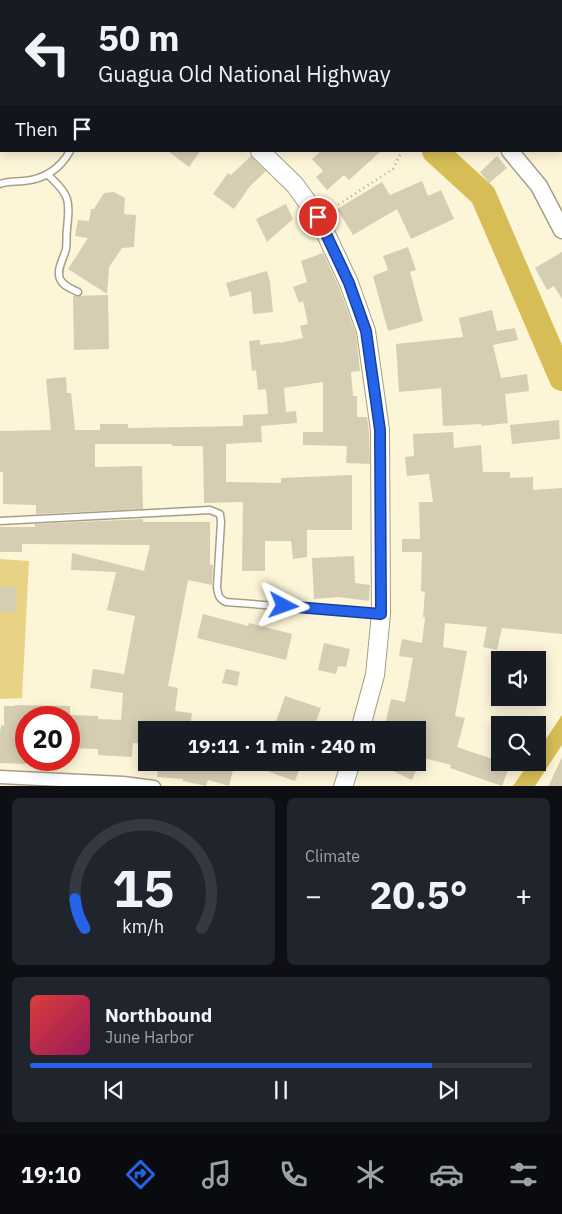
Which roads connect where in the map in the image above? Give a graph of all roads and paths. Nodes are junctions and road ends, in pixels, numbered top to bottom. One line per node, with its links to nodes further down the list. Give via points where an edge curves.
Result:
1 (69, 152): 5 (lane, via 64,162)
2 (261, 152): 7 (main road, via 295,185)
3 (511, 152): 8 (street, via 539,186)
4 (401, 153): 7 (path, via 393,169)
5 (48, 175): 6 (lane, via 25,182); 9 (lane, via 68,198 66,249 60,266 60,280)
6 (0, 184)
7 (318, 217): 11 (main road, via 349,283 366,331 380,430)
8 (562, 230)
9 (78, 292)
10 (0, 520): 11 (lane, via 210,510 220,514 217,587 222,600)
11 (381, 614): 12 (main road, via 375,675)
12 (362, 721)
13 (348, 771): 16 (main road)
14 (0, 777): 15 (street)
15 (154, 786)
16 (343, 786)

